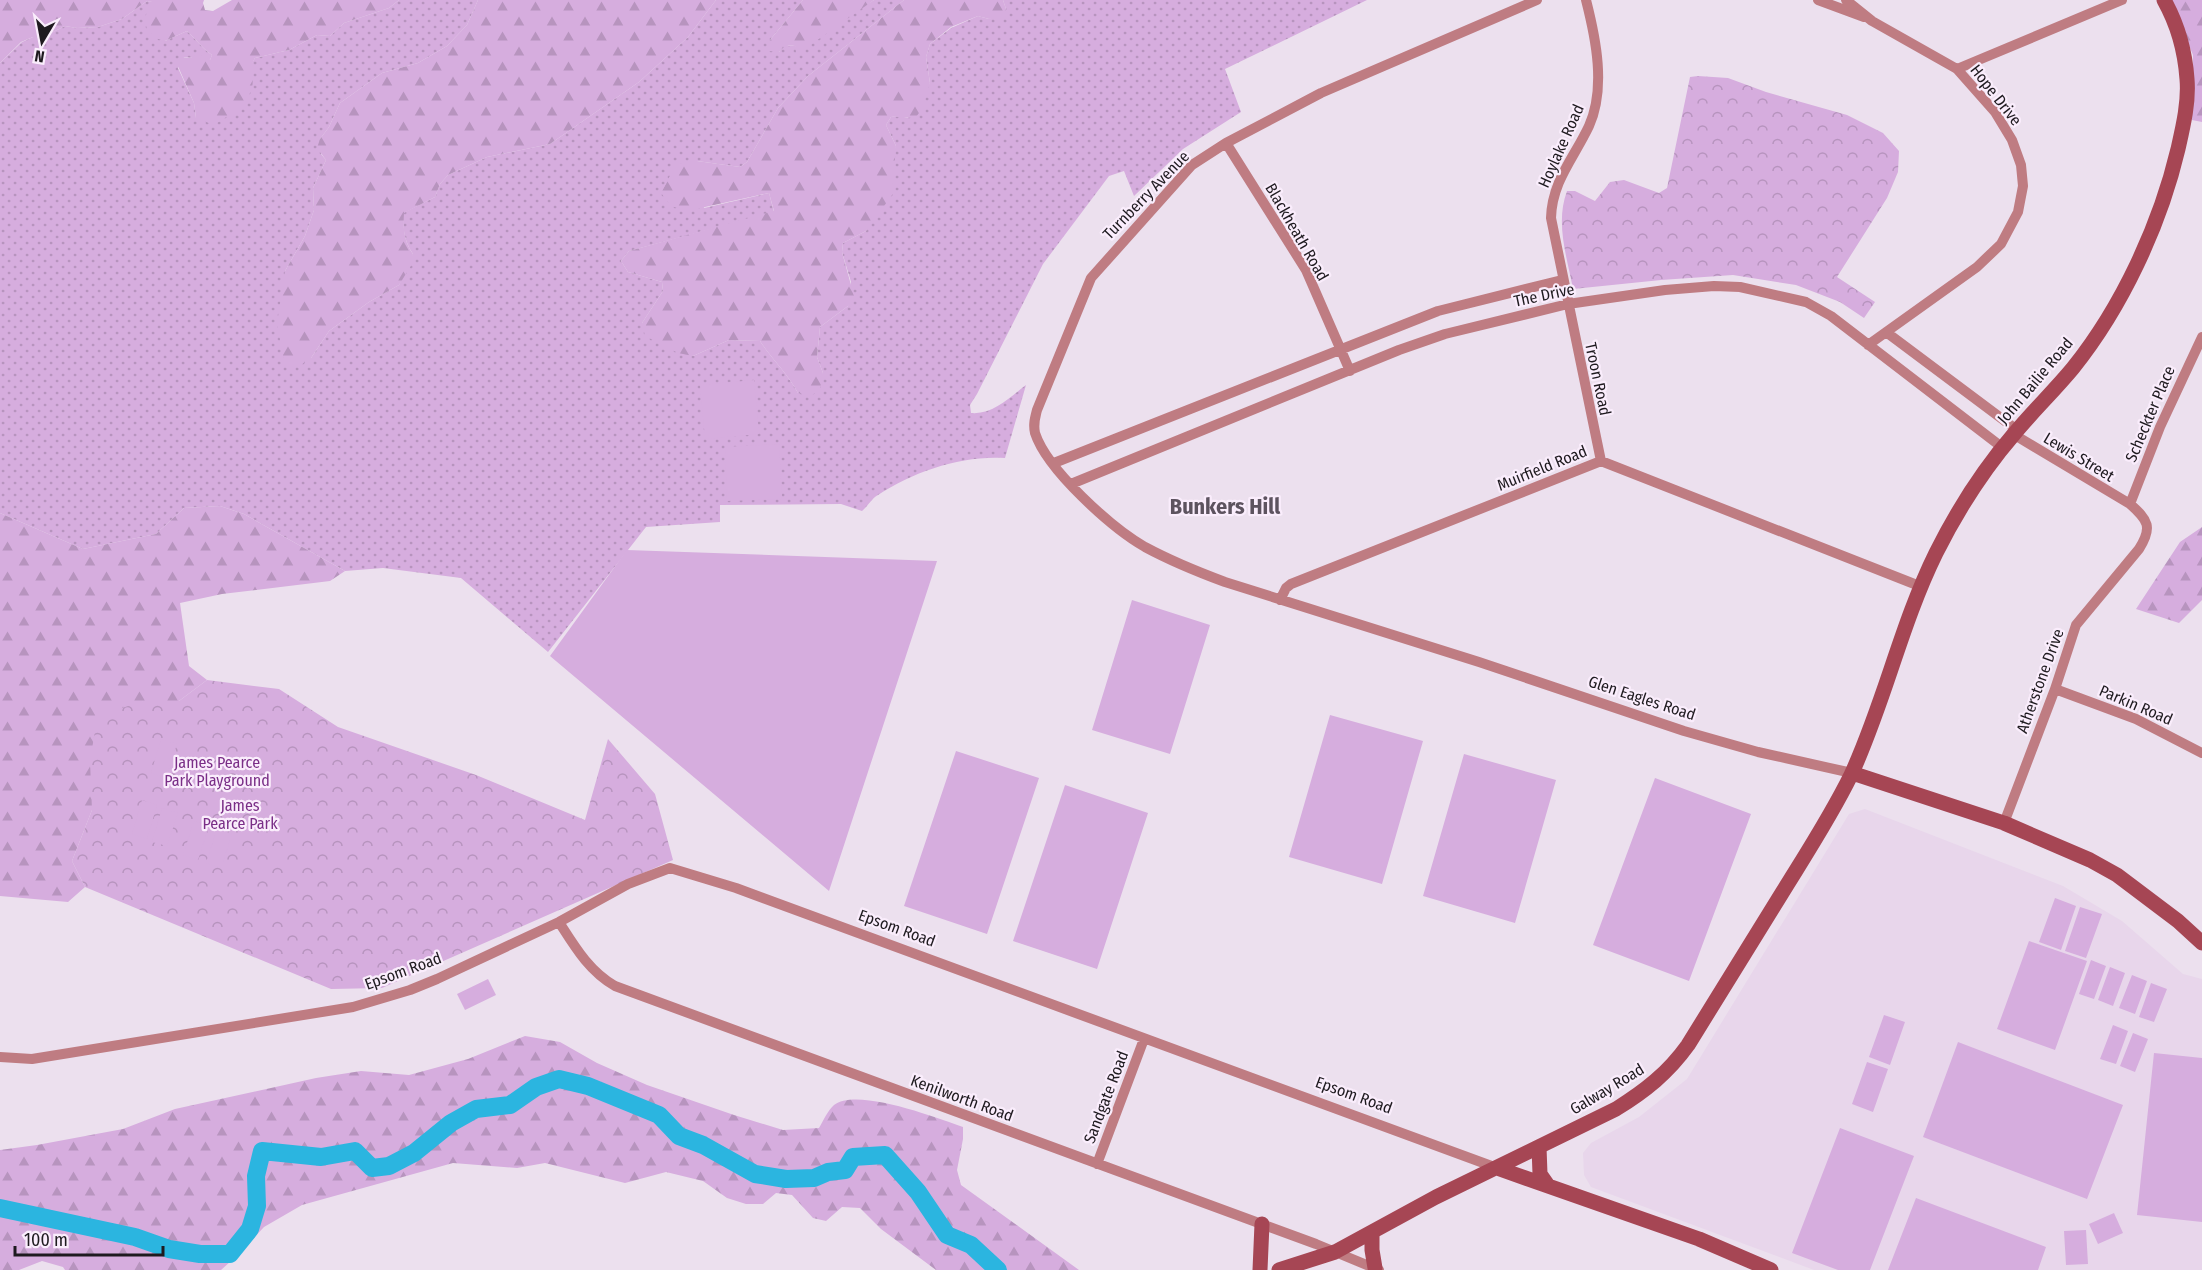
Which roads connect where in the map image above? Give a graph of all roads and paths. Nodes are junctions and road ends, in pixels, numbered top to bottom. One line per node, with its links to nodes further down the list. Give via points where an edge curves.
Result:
1 (1537, 0): 9 (street, Turnberry Avenue, via 1322,93)
2 (1586, 0): 10 (street, Hoylake Road, via 1597,55 1597,99 1588,127 1556,187 1551,207)
3 (1818, 0): 7 (street, Hope Drive)
4 (1846, 0): 7 (street, Hope Drive)
5 (2122, 0): 8 (street)
6 (2164, 0): 17 (street, John Bailie Road, via 2180,37 2187,82 2181,133 2162,204 2137,264 2107,318 2074,367)
7 (1872, 21): 8 (street, Hope Drive)
8 (1957, 69): 12 (street, Hope Drive, via 1995,112 2012,140 2023,186 2018,212 2001,244 1977,267)
9 (1226, 143): 15 (street, Blackheath Road, via 1306,270); 20 (street, Turnberry Avenue, via 1192,165 1091,278 1034,422 1040,442)
10 (1562, 280): 11 (street, Hoylake Road); 15 (street, The Drive, via 1438,311)
11 (1568, 304): 14 (street, The Drive, via 1665,290 1740,287 1806,302); 16 (street, The Drive, via 1445,334); 19 (street, Troon Road)
12 (1886, 332): 14 (street, Hope Drive); 17 (street)
13 (2202, 337): 22 (street, Scheckter Place)
14 (1868, 345): 18 (street, The Drive)
15 (1340, 348): 16 (street, Blackheath Road); 20 (street, The Drive)
16 (1350, 371): 21 (street, The Drive)
17 (2015, 432): 18 (street, John Bailie Road); 22 (street, Lewis Street)
18 (2003, 448): 23 (street, John Bailie Road, via 1968,494)
19 (1601, 460): 23 (street, Muirfield Road); 24 (street, Muirfield Road, via 1291,584)
20 (1054, 463): 21 (street, Turnberry Avenue)
21 (1071, 484): 24 (street, Glen Eagles Road, via 1109,522 1144,546 1187,568)
22 (2130, 504): 25 (street, Atherstone Drive, via 2144,516 2146,538 2081,617)
23 (1922, 587): 28 (street, John Bailie Road)
24 (1281, 600): 28 (street, Glen Eagles Road, via 1684,731)
25 (2055, 689): 27 (street, Parkin Road, via 2136,719); 29 (street, Atherstone Drive)
26 (2202, 737): 27 (street)
27 (2200, 752)
28 (1852, 773): 29 (street, Glen Eagles Road); 34 (street, Galway Road, via 1830,817 1674,1065 1638,1096)
29 (2004, 823): 31 (street, Glen Eagles Road, via 2117,875)
30 (559, 922): 32 (street, Epsom Road, via 628,884 670,868 747,892); 33 (street, Epsom Road, via 437,979 353,1007 32,1059); 35 (street, Kenilworth Road, via 589,966 615,986)
31 (2202, 943)
32 (1144, 1039): 35 (street, Sandgate Road); 36 (street, Epsom Road)
33 (0, 1057)
34 (1539, 1147): 36 (street, Galway Road); 37 (street, via 1540,1174)
35 (1097, 1164): 38 (street, Kenilworth Road)
36 (1497, 1168): 37 (street, Epsom Road); 39 (street, Galway Road)
37 (1547, 1184): 44 (street, Epsom Road)
38 (1262, 1224): 40 (street, Kenilworth Road); 42 (street)
39 (1372, 1232): 40 (street, Galway Road); 41 (street)
40 (1335, 1252): 41 (street, Kenilworth Road); 43 (street, Galway Road)
41 (1377, 1269)
42 (1260, 1270)
43 (1280, 1270)
44 (1772, 1270)

